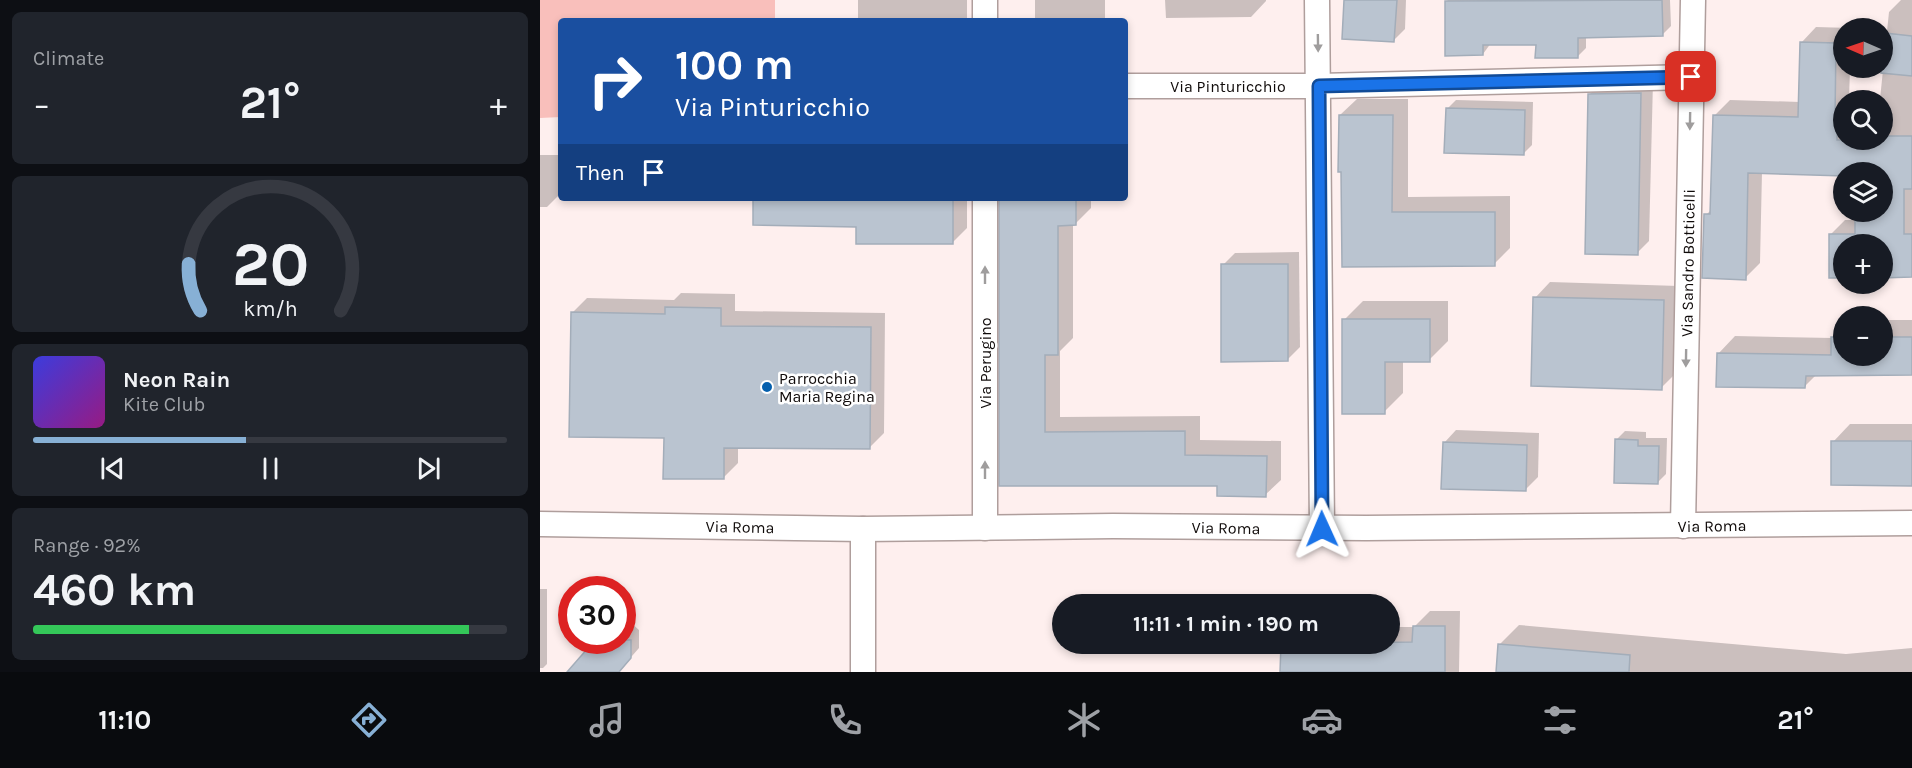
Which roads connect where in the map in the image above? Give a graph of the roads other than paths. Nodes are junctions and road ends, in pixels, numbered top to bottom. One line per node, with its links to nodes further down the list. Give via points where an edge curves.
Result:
1 (985, 0): 4 (street)
2 (1317, 0): 7 (street, one-way to 7)
3 (1693, 0): 5 (street, Via Sandro Botticelli)
4 (985, 18)
5 (1691, 77): 7 (street, Via Pinturicchio); 11 (street, Via Sandro Botticelli, one-way to 11)
6 (1128, 86): 7 (street, Via Pinturicchio)
7 (1319, 86): 14 (street)
8 (985, 201): 12 (street, Via Perugino, one-way to 8)
9 (540, 524): 13 (street, Via Roma)
10 (1912, 524): 11 (street, Via Roma)
11 (1683, 526): 14 (street, Via Roma)
12 (985, 528): 13 (street, Via Roma); 14 (street, Via Roma)
13 (863, 529): 15 (street)
14 (1322, 529)
15 (863, 672)

